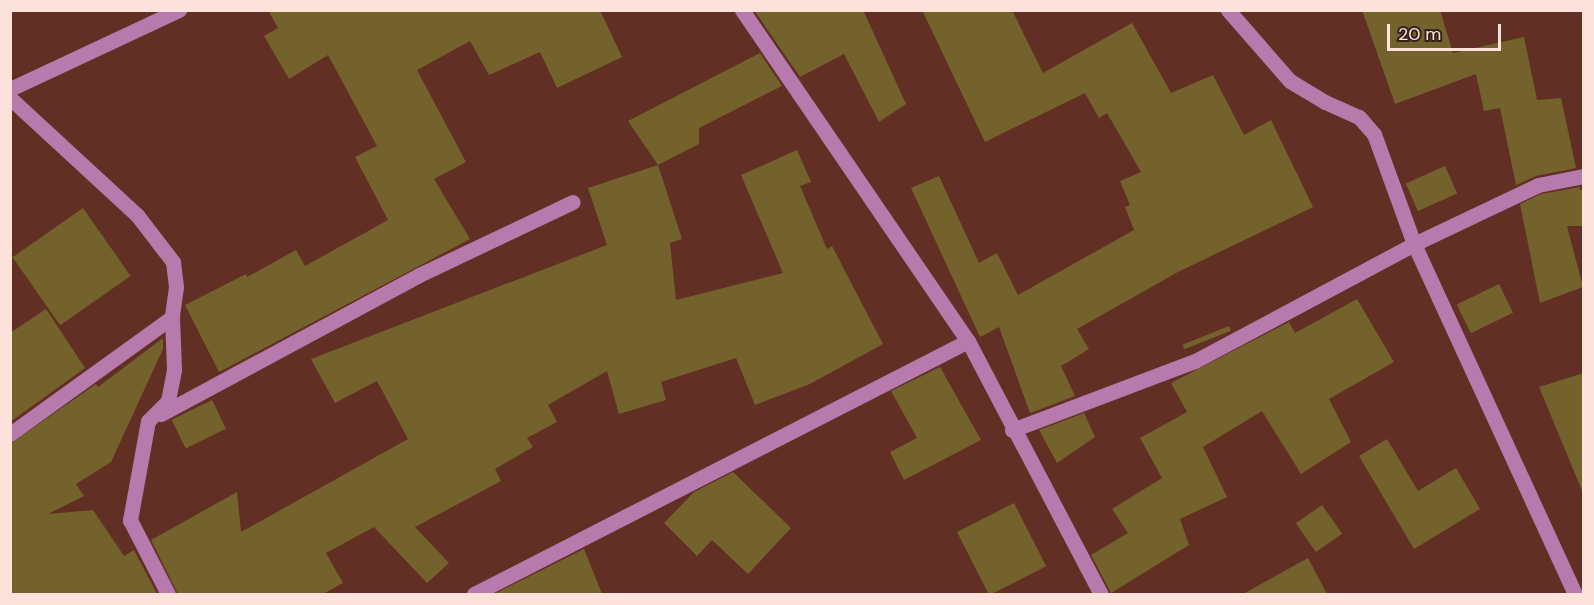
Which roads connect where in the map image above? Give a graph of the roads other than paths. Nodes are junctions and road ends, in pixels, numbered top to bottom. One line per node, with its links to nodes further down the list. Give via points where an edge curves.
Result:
1 (179, 10): 4 (street)
2 (742, 10): 10 (street)
3 (1228, 10): 8 (street, via 1290,81 1359,117 1374,134)
4 (10, 89)
5 (10, 98): 9 (street, via 155,236 173,262 176,287)
6 (1584, 176): 8 (street, via 1538,185)
7 (573, 202): 11 (street, via 419,275)
8 (1414, 244): 12 (street, via 1195,361); 17 (street)
9 (172, 317): 11 (street, via 174,370 168,401); 13 (street)
10 (968, 341): 12 (street); 15 (street)
11 (148, 421): 14 (street, via 130,520)
12 (1012, 430): 16 (street)
13 (10, 435)
14 (168, 594)
15 (474, 594)
16 (1101, 594)
17 (1575, 594)

